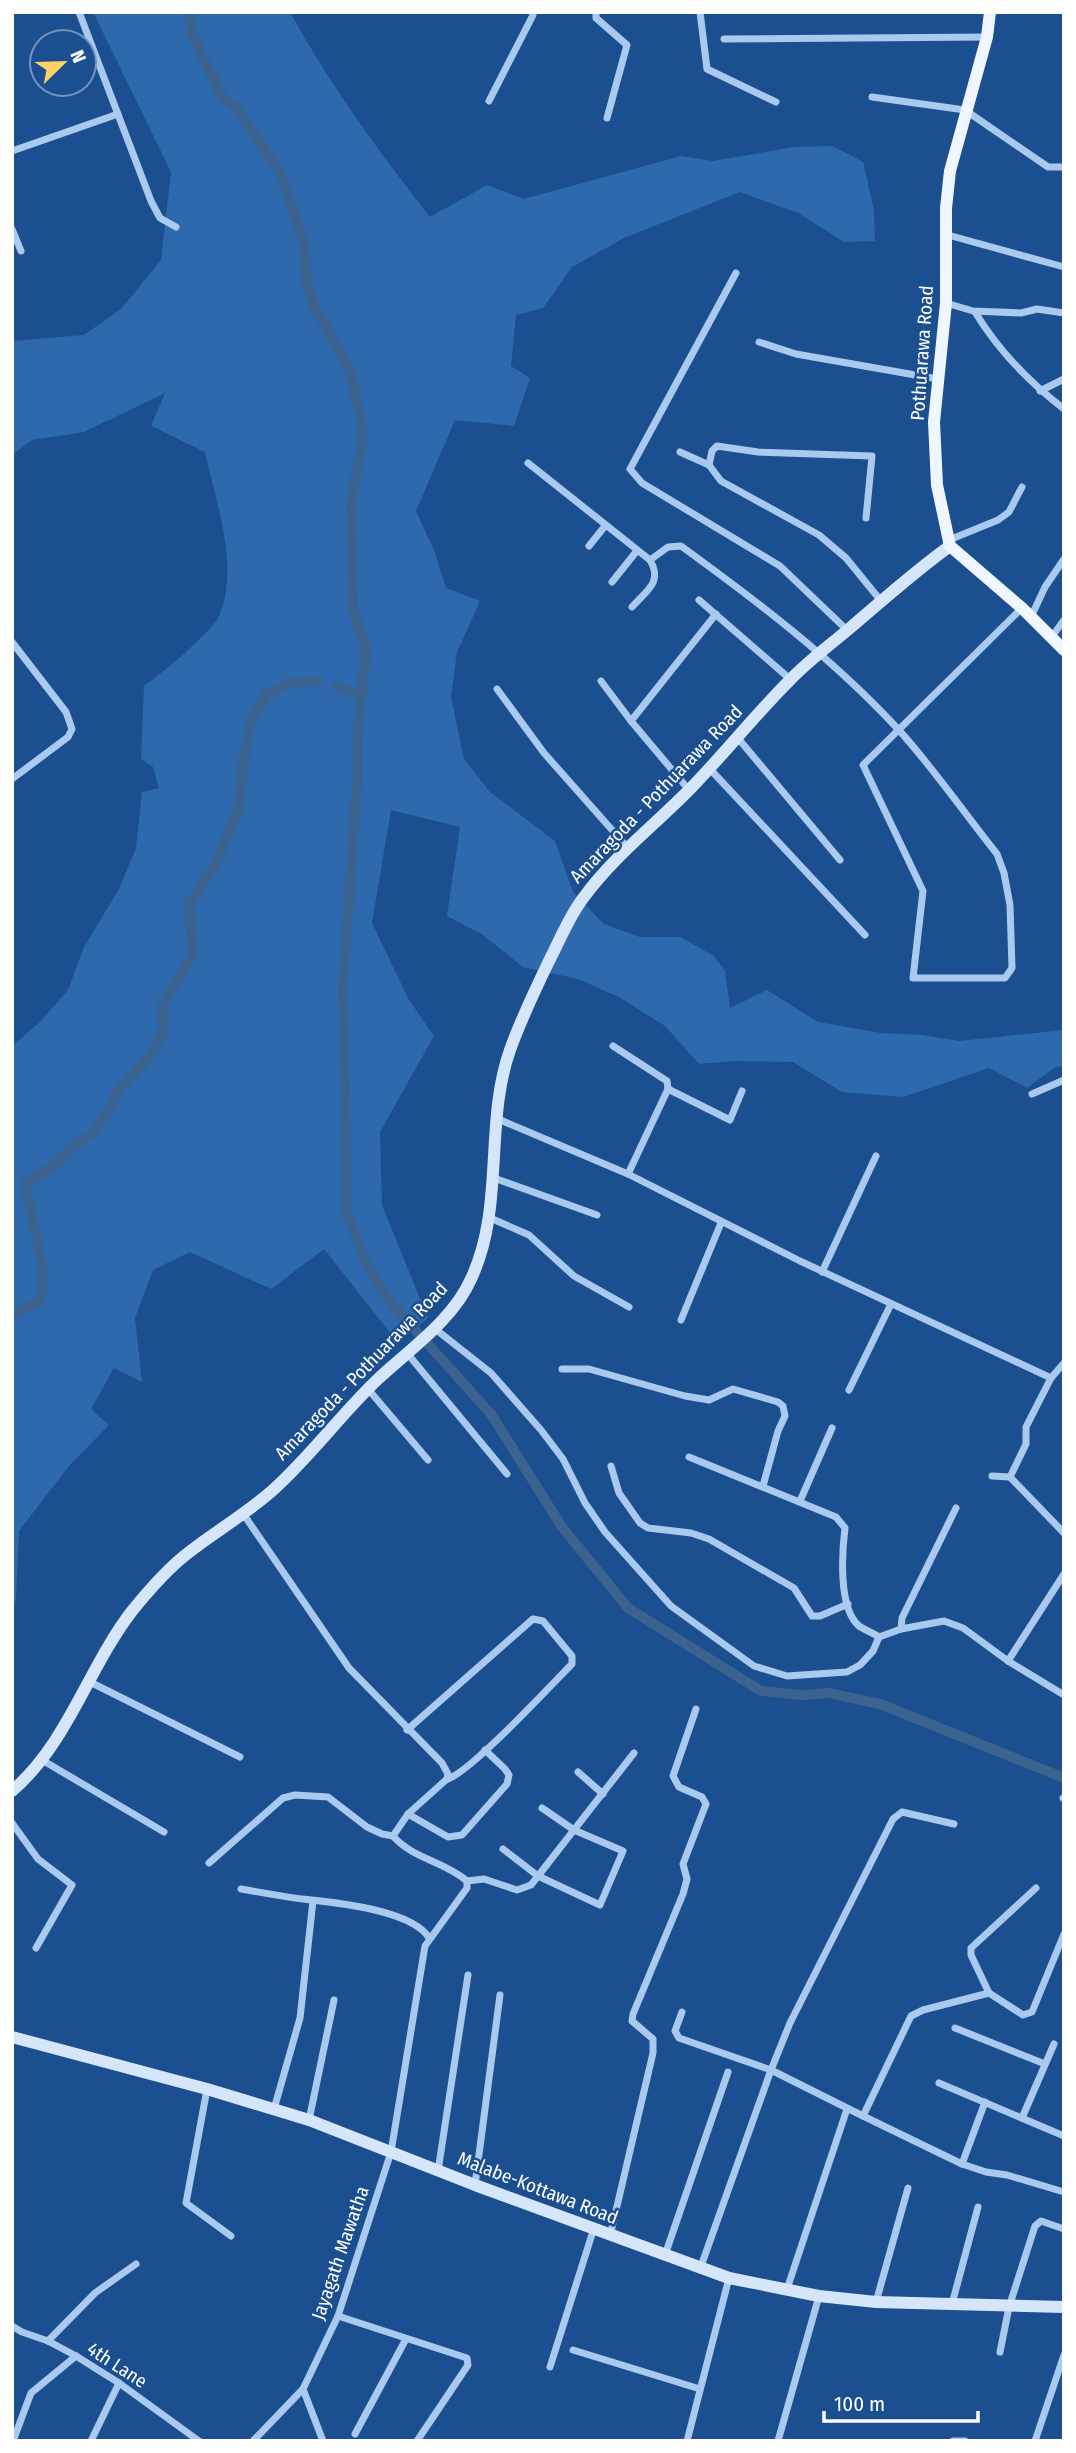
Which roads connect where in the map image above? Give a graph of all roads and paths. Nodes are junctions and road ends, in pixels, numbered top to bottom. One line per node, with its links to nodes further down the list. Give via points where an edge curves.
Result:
1 (79, 12): 12 (street)
2 (532, 12): 9 (street)
3 (596, 12): 13 (street, via 596,18 627,45)
4 (700, 12): 10 (street, via 707,69)
5 (990, 12): 6 (main road, Pothuarawa Road)
6 (987, 37): 7 (street); 11 (main road, Pothuarawa Road)
7 (724, 39)
8 (872, 97): 11 (street)
9 (489, 101)
10 (776, 102)
11 (965, 110): 15 (street, via 1048,167); 18 (main road, Pothuarawa Road, via 950,171)
12 (118, 114): 14 (street); 16 (street, via 151,201 160,218)
13 (607, 118)
14 (12, 151)
15 (1064, 167)
16 (176, 227)
17 (12, 229): 19 (street)
18 (947, 235): 20 (street); 22 (main road, Pothuarawa Road)
19 (21, 251)
20 (1064, 267)
21 (736, 273): 48 (street, via 630,469 642,483 780,566)
22 (946, 303): 23 (street); 26 (main road, Pothuarawa Road)
23 (975, 312): 24 (street, via 1037,309); 28 (street, via 991,338)
24 (1064, 313)
25 (759, 342): 26 (street, via 796,355)
26 (938, 379): 36 (main road, Pothuarawa Road, via 934,422 937,485)
27 (1064, 379): 28 (street)
28 (1041, 391): 29 (street)
29 (1064, 409)
30 (680, 452): 32 (street)
31 (528, 463): 35 (street)
32 (709, 465): 34 (street, via 717,446 872,456); 43 (street, via 721,481 819,535 846,558)
33 (1022, 487): 36 (street, via 1009,512)
34 (866, 518)
35 (605, 526): 37 (street); 38 (street)
36 (950, 543): 43 (street, Amaragoda - Pothuarawa Road); 45 (main road)
37 (589, 546)
38 (636, 552): 40 (street); 41 (street)
39 (1064, 559): 45 (street)
40 (650, 560): 44 (street, via 656,579); 52 (street, via 668,547 681,546)
41 (612, 582)
42 (699, 600): 46 (street)
43 (881, 601): 48 (street, Amaragoda - Pothuarawa Road)
44 (632, 607)
45 (1026, 612): 49 (main road); 57 (street)
46 (716, 614): 53 (street); 56 (street)
47 (1064, 620): 49 (street)
48 (847, 630): 52 (street, Amaragoda - Pothuarawa Road)
49 (1051, 638): 51 (main road)
50 (12, 642): 60 (street, via 66,712 72,729 68,737)
51 (1064, 650)
52 (819, 653): 53 (street, Amaragoda - Pothuarawa Road); 57 (street)
53 (790, 680): 58 (street, Amaragoda - Pothuarawa Road)
54 (601, 681): 56 (street)
55 (497, 689): 62 (street, via 544,753)
56 (631, 721): 61 (street)
57 (898, 729): 57 (street, via 997,854 1010,905 1012,968 1005,978 913,978 923,891 863,765)
58 (737, 737): 59 (street, Amaragoda - Pothuarawa Road); 63 (street)
59 (709, 768): 61 (street, Amaragoda - Pothuarawa Road); 64 (street)
60 (12, 779)
61 (688, 790): 62 (street, Amaragoda - Pothuarawa Road)
62 (628, 848): 70 (street, Amaragoda - Pothuarawa Road, via 583,897 567,924 509,1053)
63 (840, 860)
64 (865, 935)
65 (613, 1046): 67 (street, via 667,1081)
66 (1064, 1080): 69 (street)
67 (668, 1089): 68 (street, via 730,1120); 72 (street)
68 (742, 1091)
69 (1032, 1094)
70 (498, 1119): 72 (street); 73 (street, Amaragoda - Pothuarawa Road)
71 (876, 1156): 77 (street)
72 (628, 1174): 76 (street)
73 (494, 1178): 74 (street); 75 (street, Amaragoda - Pothuarawa Road)
74 (597, 1215)
75 (488, 1217): 79 (street, via 529,1235 574,1276); 81 (street, Amaragoda - Pothuarawa Road, via 471,1280 454,1308)
76 (721, 1223): 77 (street); 80 (street)
77 (822, 1272): 78 (street)
78 (891, 1304): 85 (street); 87 (street)
79 (629, 1307)
80 (681, 1320)
81 (431, 1331): 82 (street, Amaragoda - Pothuarawa Road); 103 (street, via 491,1373 541,1430 605,1532 671,1606 754,1666 787,1676 847,1672 860,1665)
82 (412, 1348): 86 (street, Amaragoda - Pothuarawa Road); 92 (street)
83 (1064, 1363): 85 (street)
84 (562, 1369): 95 (street, via 589,1369 685,1396 709,1399 733,1389 778,1402 785,1416)
85 (1051, 1378): 94 (street, via 1026,1427 1026,1444)
86 (368, 1389): 90 (street); 98 (street, Amaragoda - Pothuarawa Road)
87 (849, 1390)
88 (832, 1428): 96 (street)
89 (689, 1457): 95 (street)
90 (428, 1460)
91 (611, 1466): 101 (street, via 619,1493 648,1528 709,1539 794,1588 812,1616)
92 (507, 1475)
93 (992, 1475): 94 (street)
94 (1010, 1477): 99 (street)
95 (763, 1486): 96 (street)
96 (800, 1501): 101 (street, via 836,1517 845,1528 841,1558)
97 (956, 1508): 102 (street, via 902,1618)
98 (244, 1515): 105 (street, Amaragoda - Pothuarawa Road, via 158,1580 130,1614); 108 (street, via 349,1668)
99 (1064, 1533)
100 (1064, 1574): 104 (street)
101 (848, 1604): 103 (street, via 858,1625)
102 (901, 1629): 103 (street); 104 (street, via 944,1621 963,1628)
103 (880, 1637)
104 (1008, 1661): 106 (street)
105 (88, 1681): 111 (street); 112 (street, Amaragoda - Pothuarawa Road)
106 (1064, 1695)
107 (696, 1709): 164 (street, via 673,1776 679,1787 702,1797 706,1804 683,1864 687,1879 683,1894 633,2014 632,2021 653,2039 653,2053)
108 (407, 1730): 109 (street, via 526,1623 542,1620 572,1656 572,1664); 114 (street, via 442,1763)
109 (485, 1751): 114 (street); 118 (street, via 505,1769 507,1784 462,1835 448,1837)
110 (634, 1753): 116 (street)
111 (240, 1757)
112 (42, 1760): 115 (street, Amaragoda - Pothuarawa Road); 122 (street)
113 (578, 1772): 116 (street)
114 (447, 1779): 118 (street)
115 (12, 1791)
116 (603, 1794): 121 (street)
117 (542, 1808): 121 (street)
118 (408, 1814): 123 (street)
119 (12, 1823): 133 (street, via 38,1859 72,1885)
120 (954, 1824): 143 (street, via 902,1812 893,1819)
121 (574, 1830): 126 (street); 126 (street, via 622,1851 600,1905)
122 (164, 1832)
123 (393, 1836): 125 (street, via 367,1827 328,1797 295,1795 283,1798); 127 (street, via 403,1848)
124 (503, 1849): 126 (street)
125 (209, 1863)
126 (538, 1876): 127 (street, via 531,1885 517,1889 484,1878)
127 (467, 1881): 132 (street, via 467,1888)
128 (1035, 1888): 135 (street, via 971,1948)
129 (241, 1889): 130 (street)
130 (313, 1900): 132 (street, via 384,1912 425,1931); 148 (street, via 300,2018)
131 (1064, 1934): 135 (street, via 1032,2012 1023,2015)
132 (429, 1938): 154 (street, Jayagath Mawatha)
133 (36, 1948)
134 (468, 1975): 156 (street)
135 (989, 1993): 150 (street, via 911,2016)
136 (500, 1995): 157 (street)
137 (334, 2000): 152 (street)
138 (682, 2012): 143 (street, via 675,2031 679,2038)
139 (955, 2028): 142 (street)
140 (12, 2037): 146 (street, Malabe-Kottawa Road)
141 (1054, 2045): 142 (street)
142 (1045, 2064): 151 (street)
143 (771, 2070): 149 (street); 167 (street)
144 (727, 2072): 165 (street)
145 (939, 2083): 147 (street)
146 (207, 2089): 148 (street, Malabe-Kottawa Road); 163 (street, via 186,2203)
147 (985, 2102): 151 (street); 155 (street)
148 (274, 2109): 152 (street, Malabe-Kottawa Road)
149 (847, 2109): 150 (street); 169 (street)
150 (863, 2116): 155 (street)
151 (1022, 2118): 153 (street)
152 (309, 2120): 154 (street, Malabe-Kottawa Road)
153 (1064, 2136)
154 (391, 2152): 156 (street, Malabe-Kottawa Road); 175 (street, Jayagath Mawatha)
155 (962, 2164): 159 (street)
156 (438, 2171): 157 (street, Malabe-Kottawa Road)
157 (475, 2185): 161 (street, Malabe-Kottawa Road)
158 (908, 2188): 171 (street)
159 (1064, 2192)
160 (978, 2207): 172 (street)
161 (594, 2228): 164 (street, Malabe-Kottawa Road); 183 (street)
162 (1064, 2229): 173 (street, via 1037,2222)
163 (231, 2236)
164 (610, 2236): 165 (street, Malabe-Kottawa Road)
165 (665, 2255): 167 (street, Malabe-Kottawa Road)
166 (136, 2264): 178 (street, via 95,2293)
167 (700, 2269): 168 (street, Malabe-Kottawa Road)
168 (729, 2278): 169 (street, Malabe-Kottawa Road); 186 (street)
169 (787, 2289): 170 (street, Malabe-Kottawa Road)
170 (820, 2296): 171 (street, Malabe-Kottawa Road); 195 (street)
171 (876, 2302): 172 (street, Malabe-Kottawa Road)
172 (952, 2304): 173 (street, Malabe-Kottawa Road)
173 (1009, 2306): 174 (street, Malabe-Kottawa Road); 180 (street)
174 (1064, 2307)
175 (338, 2316): 177 (street); 185 (street, Jayagath Mawatha)
176 (12, 2326): 178 (street, 4th Lane)
177 (407, 2339): 187 (street); 193 (street, via 467,2358 468,2365)
178 (48, 2341): 182 (street, 4th Lane)
179 (573, 2350): 186 (street)
180 (1000, 2352)
181 (1064, 2355): 198 (street)
182 (76, 2356): 184 (street, 4th Lane); 188 (street, via 32,2393)
183 (550, 2367)
184 (119, 2383): 189 (street); 190 (street, 4th Lane)
185 (303, 2389): 191 (street, Jayagath Mawatha); 192 (street)
186 (700, 2389): 194 (street)
187 (355, 2434)
188 (13, 2441)
189 (91, 2441)
190 (199, 2441)
191 (253, 2441)
192 (323, 2441)
193 (417, 2441)
194 (687, 2441)
195 (778, 2441)
196 (953, 2441): 197 (street)
197 (965, 2441)
198 (1035, 2441)

